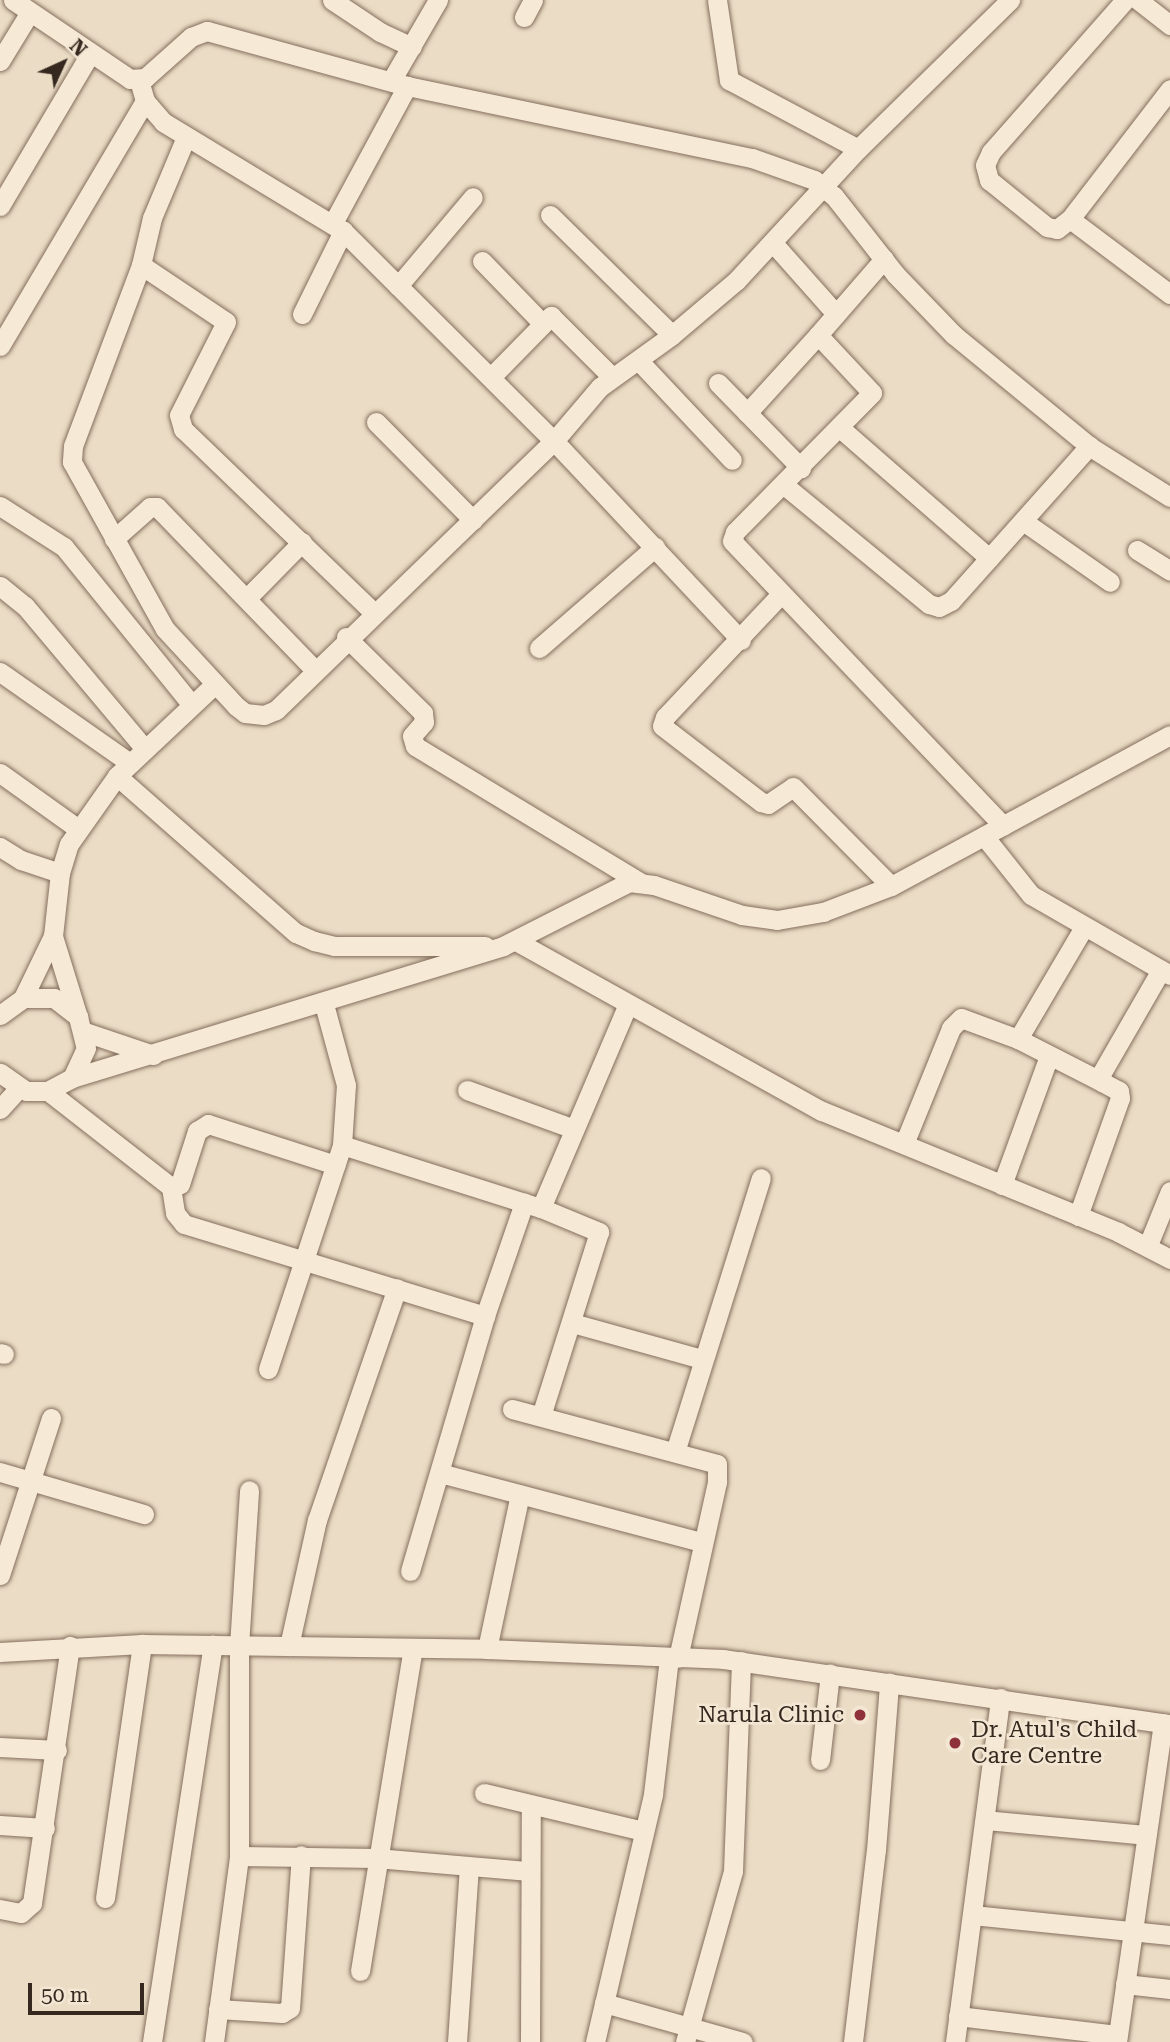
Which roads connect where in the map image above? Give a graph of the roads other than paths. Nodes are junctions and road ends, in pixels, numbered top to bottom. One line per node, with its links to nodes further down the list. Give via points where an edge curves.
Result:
1 (332, 0): 9 (street)
2 (438, 0): 9 (street)
3 (717, 0): 17 (street, via 729,80)
4 (1010, 0): 17 (street)
5 (1125, 0): 22 (street, via 985,165 989,180 1047,227 1057,229)
6 (1138, 0): 8 (street)
7 (23, 5): 10 (street); 11 (street)
8 (1170, 25)
9 (412, 47): 13 (street)
10 (90, 54): 12 (street); 20 (street)
11 (0, 61)
12 (139, 80): 13 (street, via 191,37 207,31); 15 (street)
13 (399, 84): 18 (street, via 751,158); 23 (street)
14 (1168, 94): 22 (street)
15 (145, 101): 16 (street, via 163,122); 35 (street)
16 (186, 137): 23 (street); 27 (street, via 152,218)
17 (858, 149): 18 (street)
18 (823, 187): 24 (street); 25 (street)
19 (474, 197): 28 (street)
20 (0, 206)
21 (550, 215): 33 (street)
22 (1070, 219): 29 (street)
23 (338, 227): 28 (street); 30 (street)
24 (773, 243): 31 (street); 33 (street)
25 (884, 259): 31 (street); 44 (street, via 954,335)
26 (482, 261): 32 (street)
27 (141, 265): 52 (street, via 71,454); 53 (street, via 226,322 179,415 180,424)
28 (398, 286): 37 (street)
29 (1170, 293)
30 (302, 314)
31 (835, 314): 34 (street)
32 (542, 323): 37 (street); 38 (street, via 554,316)
33 (673, 335): 36 (street)
34 (818, 335): 40 (street); 42 (street, via 872,391)
35 (0, 346)
36 (638, 360): 38 (street); 45 (street)
37 (491, 377): 43 (street)
38 (612, 377): 43 (street)
39 (718, 383): 40 (street)
40 (747, 413): 46 (street)
41 (376, 422): 50 (street)
42 (840, 428): 46 (street); 56 (street)
43 (554, 441): 50 (street); 54 (street)
44 (1089, 446): 48 (street); 51 (street)
45 (732, 460)
46 (801, 468): 47 (street)
47 (784, 485): 56 (street, via 935,607 951,601); 60 (street, via 732,536 733,545)
48 (1170, 497)
49 (0, 506): 69 (street, via 64,547)
50 (472, 520): 62 (street)
51 (1023, 521): 56 (street); 58 (street)
52 (114, 539): 61 (street, via 150,507 157,507); 68 (street, via 165,629)
53 (302, 542): 61 (street); 62 (street)
54 (655, 547): 64 (street); 65 (street)
55 (1137, 550): 57 (street)
56 (989, 558)
57 (1170, 571)
58 (1110, 582)
59 (0, 586): 71 (street, via 25,606)
60 (781, 594): 64 (street); 74 (street)
61 (248, 597): 66 (street)
62 (373, 612): 63 (street)
63 (346, 637): 66 (street); 79 (street, via 423,713 425,722 412,737 415,746)
64 (741, 640): 80 (street, via 665,717 662,726 761,802 768,804 793,787)
65 (539, 648)
66 (314, 669): 68 (street, via 276,710 264,715 245,713)
67 (0, 672): 72 (street)
68 (215, 684): 69 (street)
69 (192, 705): 71 (street)
70 (1170, 735): 74 (street)
71 (145, 749): 72 (street)
72 (123, 770): 75 (street); 83 (street, via 296,933 334,946)
73 (0, 773): 75 (street)
74 (1003, 826): 76 (street)
75 (77, 828): 78 (street)
76 (985, 836): 80 (street); 81 (street, via 1016,881)
77 (0, 847): 78 (street, via 21,860)
78 (60, 873): 82 (street)
79 (640, 882): 80 (street, via 742,915 777,920 823,912); 83 (street, via 604,892)
80 (891, 886)
81 (1084, 927): 84 (street); 90 (street)
82 (53, 936): 85 (street); 89 (street)
83 (510, 944): 86 (street); 87 (street)
84 (1166, 973): 95 (street, via 1101,1074)
85 (13, 997): 88 (street); 89 (street, via 54,998)
86 (324, 1004): 91 (street); 102 (street, via 346,1085)
87 (628, 1004): 100 (street); 101 (street, via 822,1111)
88 (0, 1014)
89 (82, 1024): 91 (street); 94 (street, via 82,1065)
90 (1018, 1039): 92 (street); 101 (street, via 968,1018 956,1023)
91 (154, 1055): 94 (street)
92 (1049, 1056): 95 (street); 105 (street)
93 (0, 1073): 96 (street)
94 (72, 1078): 98 (street)
95 (1102, 1082): 109 (street, via 1119,1091 1120,1098)
96 (19, 1087): 98 (street); 99 (street)
97 (467, 1090): 100 (street)
98 (48, 1091): 106 (street)
99 (0, 1109)
100 (574, 1129): 108 (street)
101 (904, 1144): 105 (street)
102 (342, 1145): 103 (street); 108 (street)
103 (335, 1165): 106 (street, via 208,1124 197,1131 180,1184); 111 (street)
104 (761, 1178): 116 (street)
105 (1002, 1185): 109 (street)
106 (171, 1187): 111 (street, via 175,1213 184,1223)
107 (1170, 1191): 110 (street)
108 (533, 1205): 114 (street); 115 (street, via 599,1232)
109 (1078, 1216): 110 (street)
110 (1147, 1245): 112 (street)
111 (303, 1259): 113 (street); 117 (street)
112 (1170, 1259)
113 (397, 1288): 114 (street); 135 (street, via 317,1520)
114 (485, 1316): 123 (street)
115 (572, 1323): 116 (street); 119 (street)
116 (702, 1359): 121 (street)
117 (268, 1370)
118 (512, 1409): 119 (street)
119 (541, 1416): 121 (street)
120 (51, 1418): 124 (street)
121 (675, 1451): 128 (street, via 713,1461 719,1468)
122 (0, 1472): 124 (street)
123 (440, 1473): 126 (street); 130 (street)
124 (28, 1481): 127 (street); 129 (street)
125 (249, 1490): 134 (street)
126 (520, 1493): 128 (street); 137 (street)
127 (144, 1514)
128 (701, 1542): 139 (street)
129 (1, 1567)
130 (410, 1571)
131 (142, 1644): 132 (street); 133 (street); 160 (street)
132 (213, 1645): 134 (street); 173 (street)
133 (70, 1646): 138 (street); 146 (street)
134 (239, 1646): 135 (street); 156 (street)
135 (289, 1646): 136 (street)
136 (413, 1649): 137 (street); 157 (street)
137 (487, 1649): 139 (street)
138 (0, 1652)
139 (674, 1658): 140 (street); 153 (street)
140 (741, 1661): 141 (street); 171 (street, via 733,1871)
141 (830, 1674): 142 (street); 147 (street)
142 (888, 1683): 143 (street); 179 (street, via 876,1850)
143 (1000, 1698): 144 (street); 150 (street)
144 (1167, 1723): 154 (street)
145 (0, 1747): 146 (street)
146 (57, 1750): 152 (street)
147 (820, 1760)
148 (484, 1793): 149 (street)
149 (531, 1805): 153 (street); 159 (street)
150 (985, 1820): 154 (street); 162 (street)
151 (0, 1825): 152 (street)
152 (45, 1828): 161 (street, via 32,1903 21,1913)
153 (644, 1831): 168 (street)
154 (1146, 1835): 163 (street)
155 (301, 1855): 156 (street); 157 (street); 169 (street, via 290,2008 282,2012)
156 (239, 1856): 169 (street)
157 (376, 1858): 158 (street); 165 (street)
158 (469, 1868): 159 (street); 175 (street)
159 (529, 1871): 176 (street)
160 (105, 1898)
161 (0, 1909)
162 (972, 1915): 163 (street); 170 (street)
163 (1133, 1932): 164 (street); 166 (street)
164 (1170, 1935)
165 (360, 1971)
166 (1125, 1984): 167 (street); 172 (street)
167 (1170, 1989)
168 (604, 2003): 171 (street); 177 (street)
169 (218, 2009): 174 (street)
170 (958, 2016): 172 (street); 180 (street)
171 (688, 2033): 178 (street)
172 (1117, 2039)
173 (152, 2042)
174 (214, 2042)
175 (457, 2042)
176 (530, 2042)
177 (595, 2042)
178 (743, 2042)
179 (853, 2042)
180 (955, 2042)

